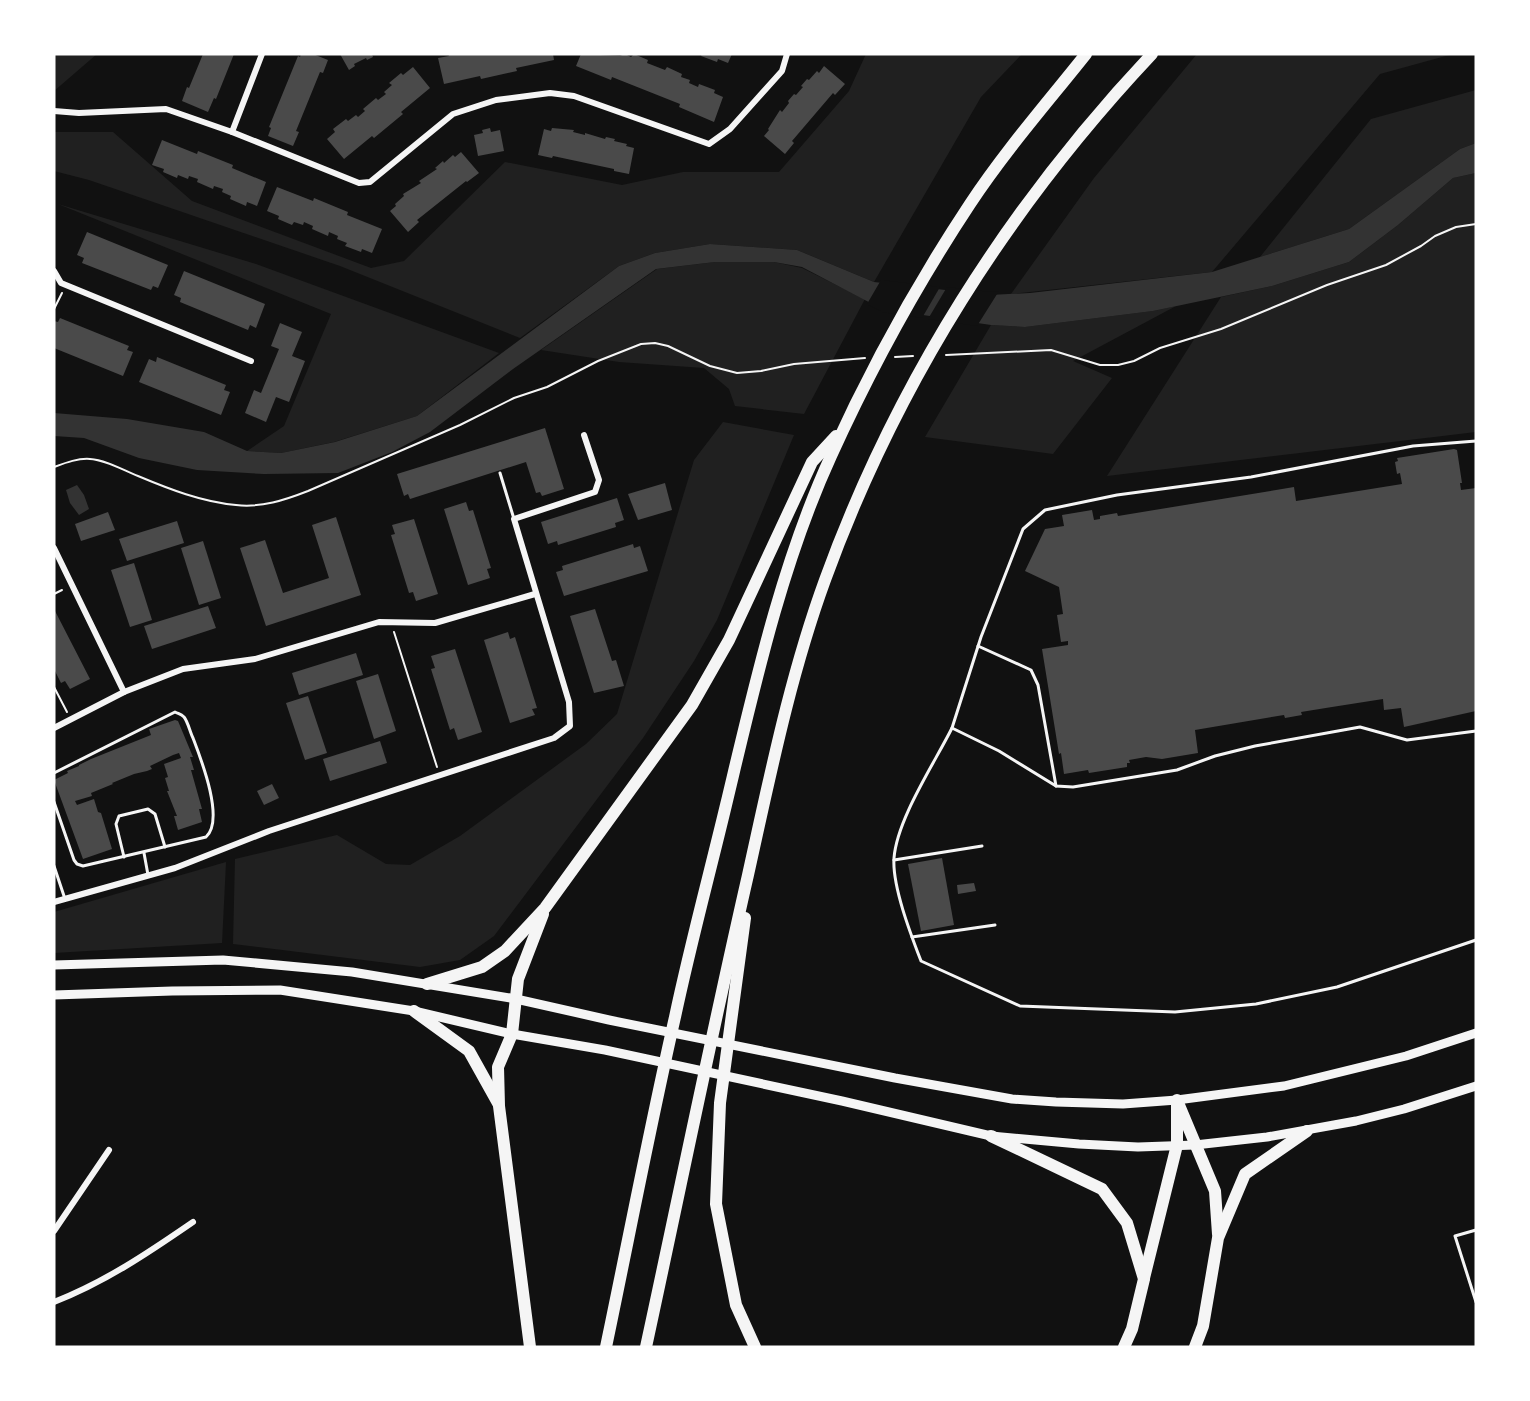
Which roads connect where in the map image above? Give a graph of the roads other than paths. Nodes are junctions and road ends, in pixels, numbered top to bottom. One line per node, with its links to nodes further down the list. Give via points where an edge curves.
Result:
1 (262, 54): 6 (street)
2 (787, 54): 6 (street, via 782,70 730,129 709,144 574,96 550,93 496,100 453,114 370,182 359,183)
3 (1086, 54): 9 (highway, via 972,201 879,356)
4 (1152, 54): 28 (highway, via 1031,195 962,300 874,460 805,639)
5 (54, 111): 6 (street, via 166,109)
6 (232, 132)
7 (54, 270): 8 (street, via 61,283)
8 (250, 361)
9 (844, 428): 34 (highway, via 812,462 729,640 692,705); 61 (highway, via 795,550 760,665 675,1016)
10 (584, 435): 13 (street, via 599,480 595,492)
11 (1476, 441): 16 (lane, via 1413,446 1045,510 1023,529)
12 (500, 473): 13 (lane)
13 (514, 519): 15 (street)
14 (54, 548): 17 (street)
15 (535, 594): 17 (street, via 435,623 379,622 255,659 183,669); 31 (street, via 568,702 570,726 554,738 269,831)
16 (978, 646): 19 (lane); 22 (lane, via 1031,670 1038,685)
17 (124, 692): 18 (street)
18 (54, 728)
19 (952, 728): 22 (lane); 29 (lane, via 912,805 897,840)
20 (1476, 731): 22 (lane, via 1407,740 1360,728 1255,746 1177,770 1072,787)
21 (54, 773): 25 (lane, via 169,714 182,714 205,771 211,794 212,826 206,837)
22 (1056, 786)
23 (54, 802): 27 (lane, via 77,864)
24 (982, 846): 29 (lane)
25 (165, 847): 26 (lane); 27 (lane, via 153,810 139,811 116,819)
26 (144, 852): 27 (lane); 31 (lane)
27 (124, 857)
28 (752, 858): 62 (highway); 63 (highway, via 720,1103 716,1204 736,1305)
29 (894, 860): 36 (lane)
30 (54, 866): 32 (lane)
31 (148, 875): 32 (street)
32 (65, 899): 33 (street)
33 (54, 902)
34 (545, 908): 39 (highway, via 505,951 489,962); 41 (highway, via 518,979)
35 (995, 924): 36 (lane)
36 (912, 937): 37 (lane, via 921,961 1020,1006 1155,1013 1256,1004 1337,987)
37 (1476, 940)
38 (54, 965): 39 (main road, via 223,960 352,972)
39 (427, 984): 41 (main road)
40 (54, 995): 42 (main road, via 280,990)
41 (516, 999): 44 (highway); 46 (main road, via 800,1060 1012,1099 1092,1104)
42 (414, 1011): 44 (main road); 47 (highway, via 468,1051)
43 (1476, 1033): 46 (main road, via 1406,1056 1284,1086)
44 (512, 1034): 47 (highway, via 498,1067); 49 (main road, via 605,1050)
45 (1476, 1086): 48 (main road, via 1404,1109)
46 (1177, 1100): 50 (highway); 51 (highway)
47 (499, 1106): 60 (highway)
48 (1307, 1131): 51 (main road); 56 (highway, via 1245,1174)
49 (991, 1136): 50 (main road, via 1138,1147); 57 (highway, via 1102,1189 1127,1223)
50 (1177, 1145): 51 (main road); 57 (highway)
51 (1195, 1145): 56 (highway, via 1215,1191)
52 (109, 1150): 55 (street)
53 (193, 1222): 58 (street, via 137,1260)
54 (1476, 1230): 59 (lane, via 1455,1236)
55 (54, 1232)
56 (1218, 1238): 65 (highway, via 1203,1326)
57 (1144, 1279): 64 (highway)
58 (54, 1302)
59 (1476, 1302)
60 (530, 1347)
61 (606, 1347)
62 (646, 1347)
63 (755, 1347)
64 (1124, 1347)
65 (1195, 1347)

